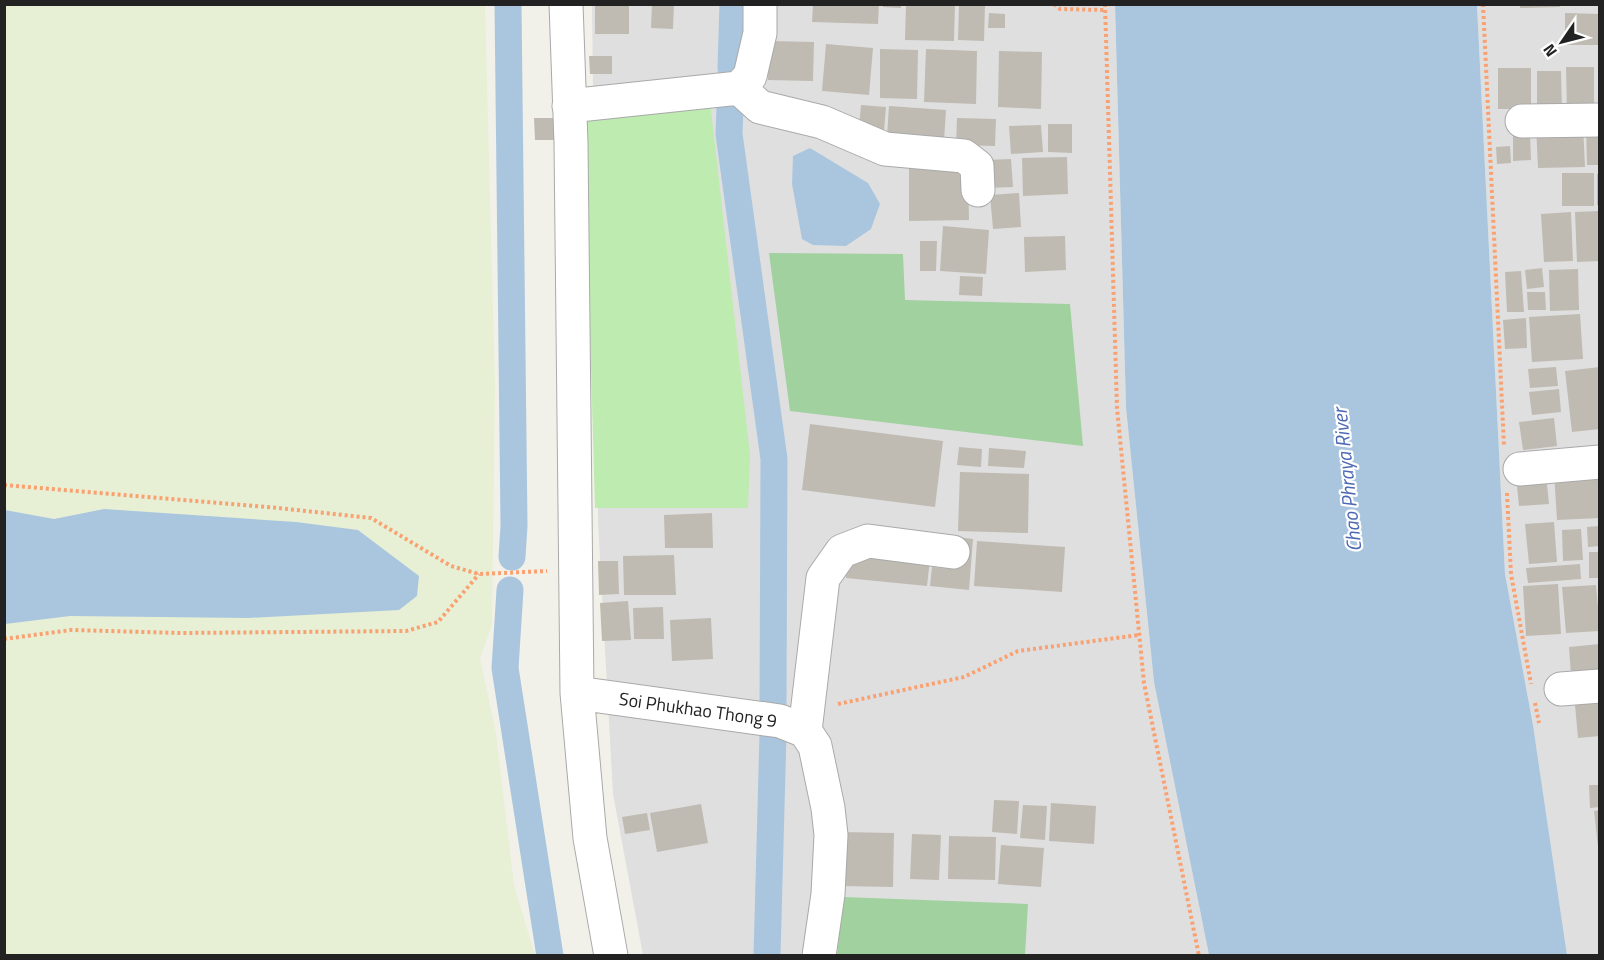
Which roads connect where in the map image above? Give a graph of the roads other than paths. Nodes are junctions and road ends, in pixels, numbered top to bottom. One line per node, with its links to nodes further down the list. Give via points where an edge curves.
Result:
1 (566, 4): 4 (street)
2 (760, 4): 3 (street, via 760,33 750,76)
3 (739, 88): 4 (street); 7 (street, via 760,107 822,122 885,149 964,156 977,166)
4 (569, 106): 13 (street)
5 (1599, 120): 6 (street)
6 (1522, 122)
7 (978, 190)
8 (1599, 462): 9 (street)
9 (1510, 466)
10 (953, 552): 14 (street, via 868,541 842,551 823,578)
11 (1599, 686): 12 (street)
12 (1561, 689)
13 (577, 693): 14 (street, Soi Phukhao Thong 9, via 780,721); 15 (street, via 590,838)
14 (805, 731): 16 (street, via 821,769 831,835)
15 (611, 956)
16 (819, 956)

